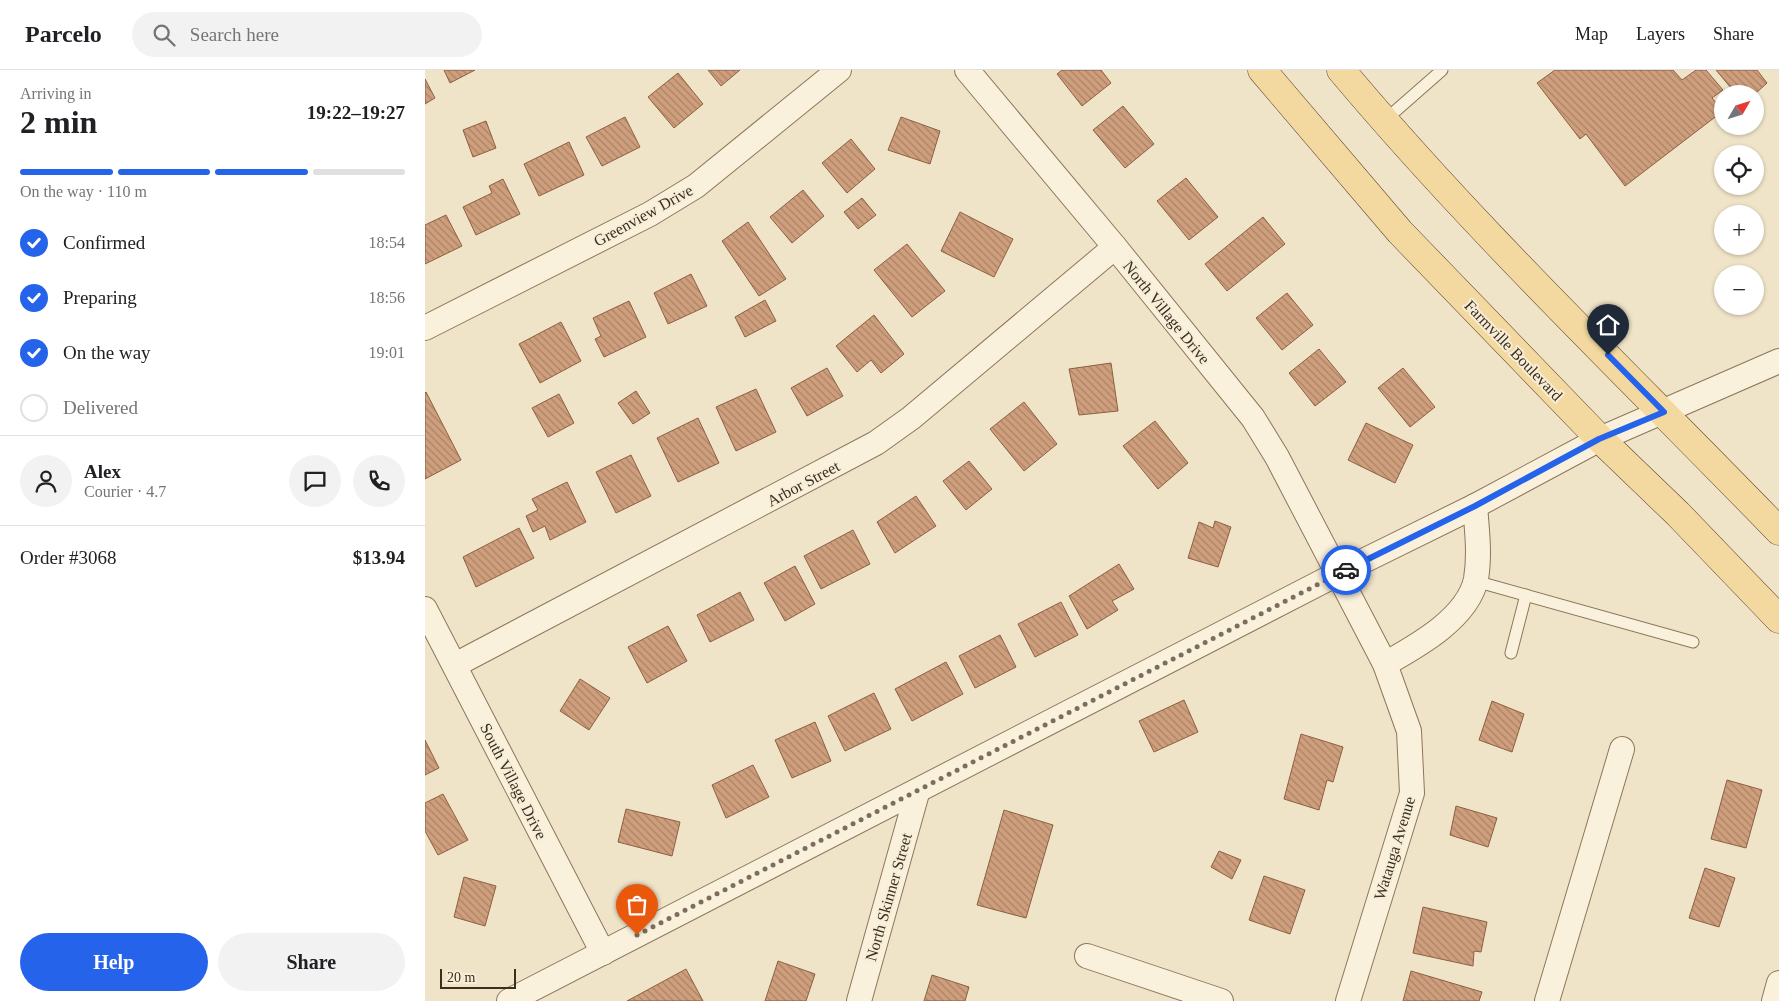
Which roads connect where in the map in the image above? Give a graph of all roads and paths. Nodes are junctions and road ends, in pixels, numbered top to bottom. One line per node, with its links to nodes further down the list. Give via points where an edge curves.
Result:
1 (839, 70): 8 (street, Greenview Drive, via 697,186 650,214)
2 (967, 70): 7 (street, North Village Drive)
3 (1262, 70): 11 (main road, Farmville Boulevard, via 1400,232)
4 (1341, 70): 6 (main road)
5 (1442, 70): 6 (lane)
6 (1383, 121): 10 (main road, via 1470,215)
7 (1115, 247): 14 (street, North Village Drive, via 1253,418); 22 (street, Arbor Street, via 911,418 876,443)
8 (425, 328)
9 (1779, 361): 10 (street)
10 (1664, 412): 11 (street); 13 (main road)
11 (1599, 439): 12 (street); 18 (main road, Farmville Boulevard, via 1678,514)
12 (1475, 506): 14 (street); 15 (street, via 1479,554)
13 (1779, 531)
14 (1339, 573): 21 (street, Watauga Avenue); 24 (street)
15 (1475, 581): 16 (lane); 21 (street, via 1470,596 1438,633)
16 (1525, 595): 19 (lane); 20 (lane)
17 (425, 609): 22 (street, South Village Drive)
18 (1779, 618)
19 (1693, 642)
20 (1511, 653)
21 (1385, 664): 31 (street, Watauga Avenue, via 1409,732 1412,793)
22 (455, 665): 25 (street, South Village Drive)
23 (1622, 749): 32 (street)
24 (917, 792): 25 (street); 29 (street, North Skinner Street)
25 (603, 953): 28 (street)
26 (1087, 956): 30 (street)
27 (1779, 984): 33 (street)
28 (509, 1001)
29 (859, 1001)
30 (1221, 1001)
31 (1348, 1001)
32 (1547, 1001)
33 (1774, 1001)

